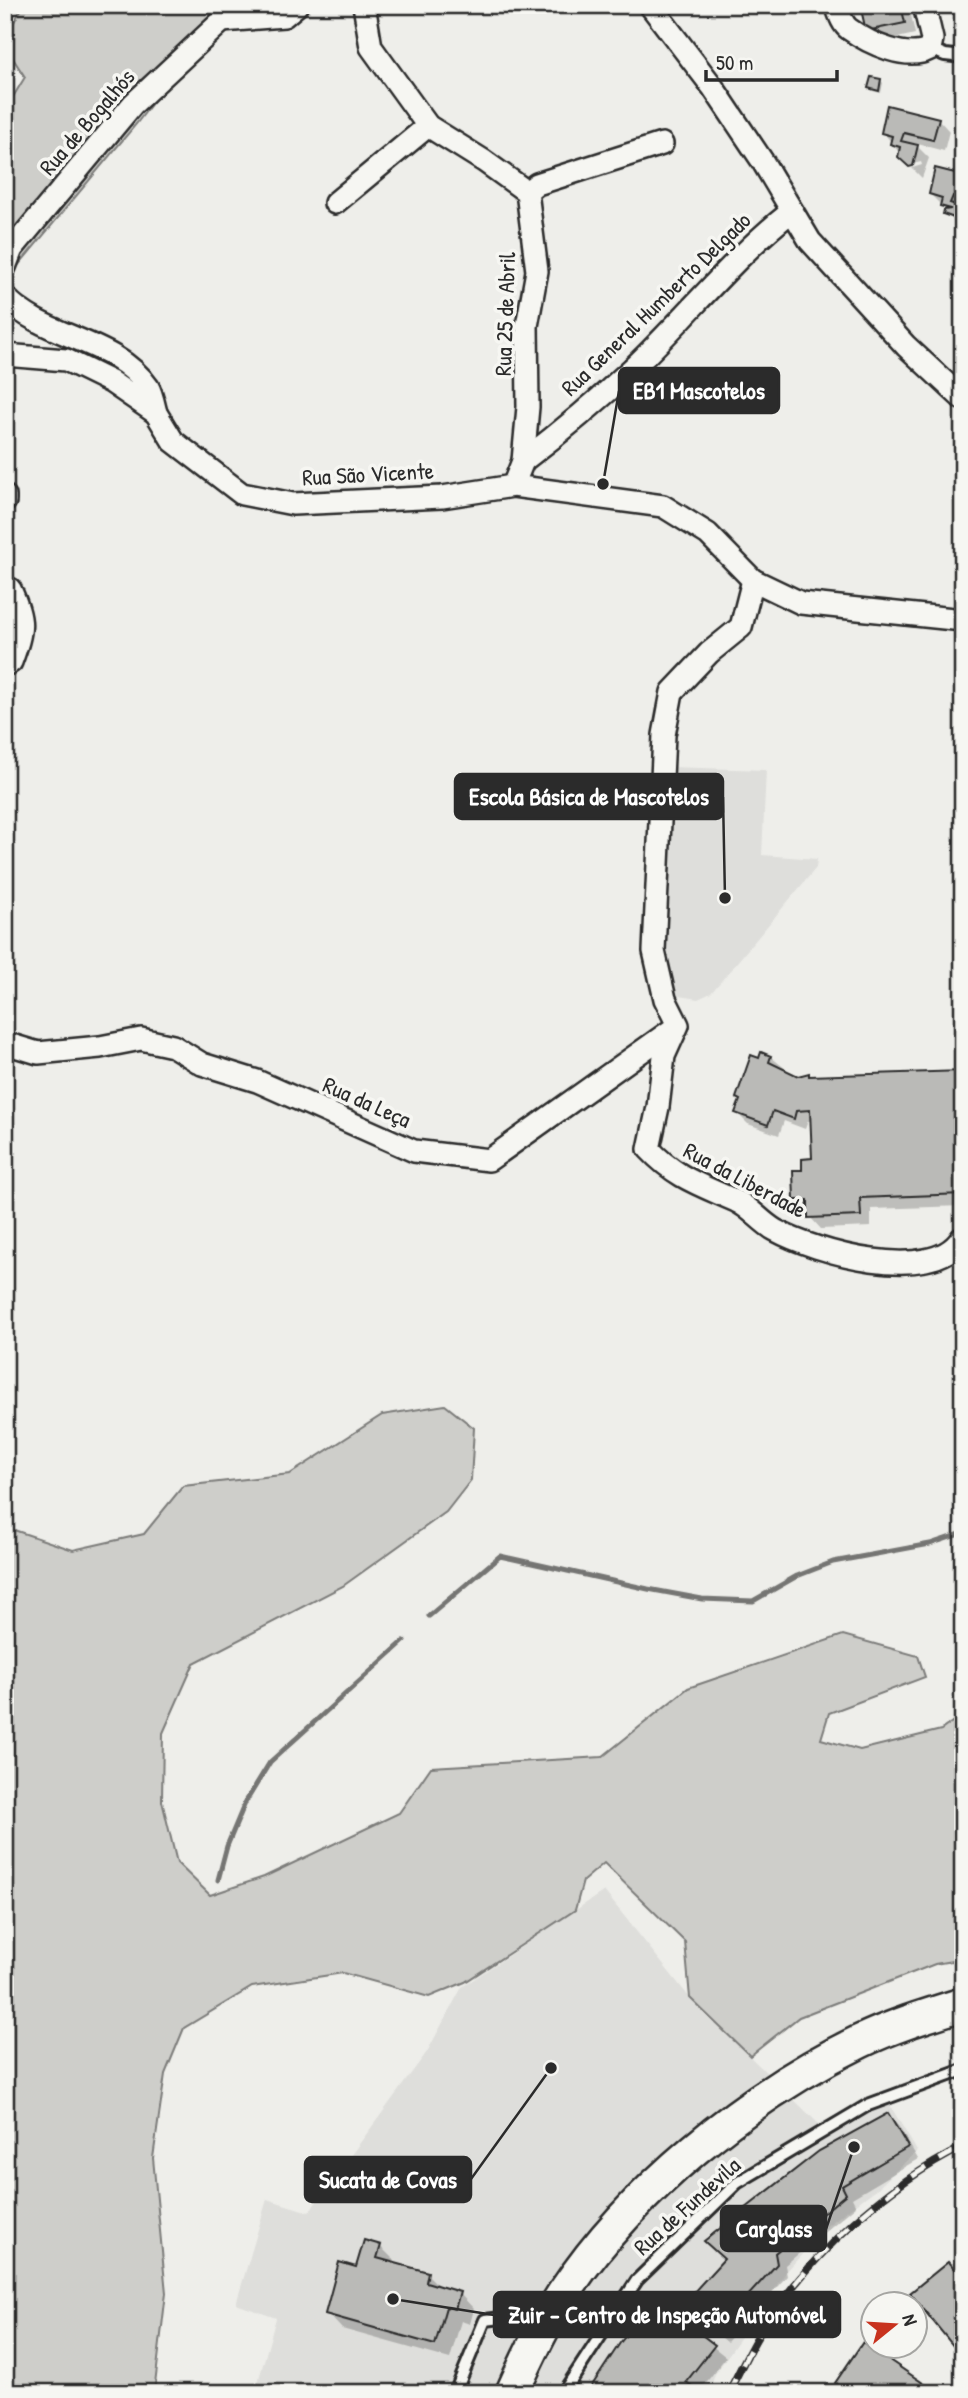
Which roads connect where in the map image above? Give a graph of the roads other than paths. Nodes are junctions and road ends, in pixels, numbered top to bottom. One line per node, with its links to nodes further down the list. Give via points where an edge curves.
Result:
1 (297, 5): 6 (street, Rua de Bogalhós, via 284,16)
2 (364, 5): 9 (street, via 371,47)
3 (650, 5): 13 (street, via 719,97)
4 (836, 5): 7 (street, via 848,28 903,55)
5 (924, 5): 7 (street)
6 (227, 13): 14 (street, Rua de Bogalhós, via 133,104 12,249)
7 (930, 49): 8 (lane)
8 (963, 57)
9 (428, 126): 11 (street); 12 (street)
10 (662, 144): 11 (street, via 537,184)
11 (527, 192): 19 (street, Rua 25 de Abril, via 537,271 527,326)
12 (335, 204)
13 (792, 211): 17 (street, via 810,241 848,285); 19 (street, Rua General Humberto Delgado, via 757,239 633,368)
14 (5, 267)
15 (5, 297): 18 (street, via 41,326 94,346 123,363 148,388)
16 (5, 355): 18 (street, Rua São Vicente, via 66,360 111,382)
17 (963, 399)
18 (156, 413): 20 (street, Rua São Vicente, via 173,441 242,494 293,503 442,497)
19 (523, 461): 20 (street, Rua 25 de Abril)
20 (513, 486): 21 (street, Rua São Vicente, via 663,506 708,534)
21 (753, 580): 23 (street, via 801,603); 25 (street, via 741,627 672,692 664,735 654,951 665,999)
22 (5, 587): 24 (street, via 22,615 21,635 11,662)
23 (963, 620)
24 (5, 665)
25 (678, 1025): 26 (street, Rua da Leça, via 489,1160 414,1152 257,1081 202,1063 173,1046 141,1039 38,1053); 27 (street, Rua da Liberdade, via 664,1056 649,1149 664,1165 701,1189 738,1202 775,1230 826,1249 882,1262 918,1263 954,1250)
26 (5, 1043)
27 (961, 1239)
28 (963, 2004): 30 (main road, via 860,2042 791,2079 742,2113 681,2162 634,2209 587,2263)
29 (963, 2070): 33 (lane, Rua de Fundevila, via 868,2105 737,2183 637,2280)
30 (546, 2323): 31 (main road); 32 (lane, via 510,2317 485,2320)
31 (510, 2392)
32 (454, 2393)
33 (563, 2393)

